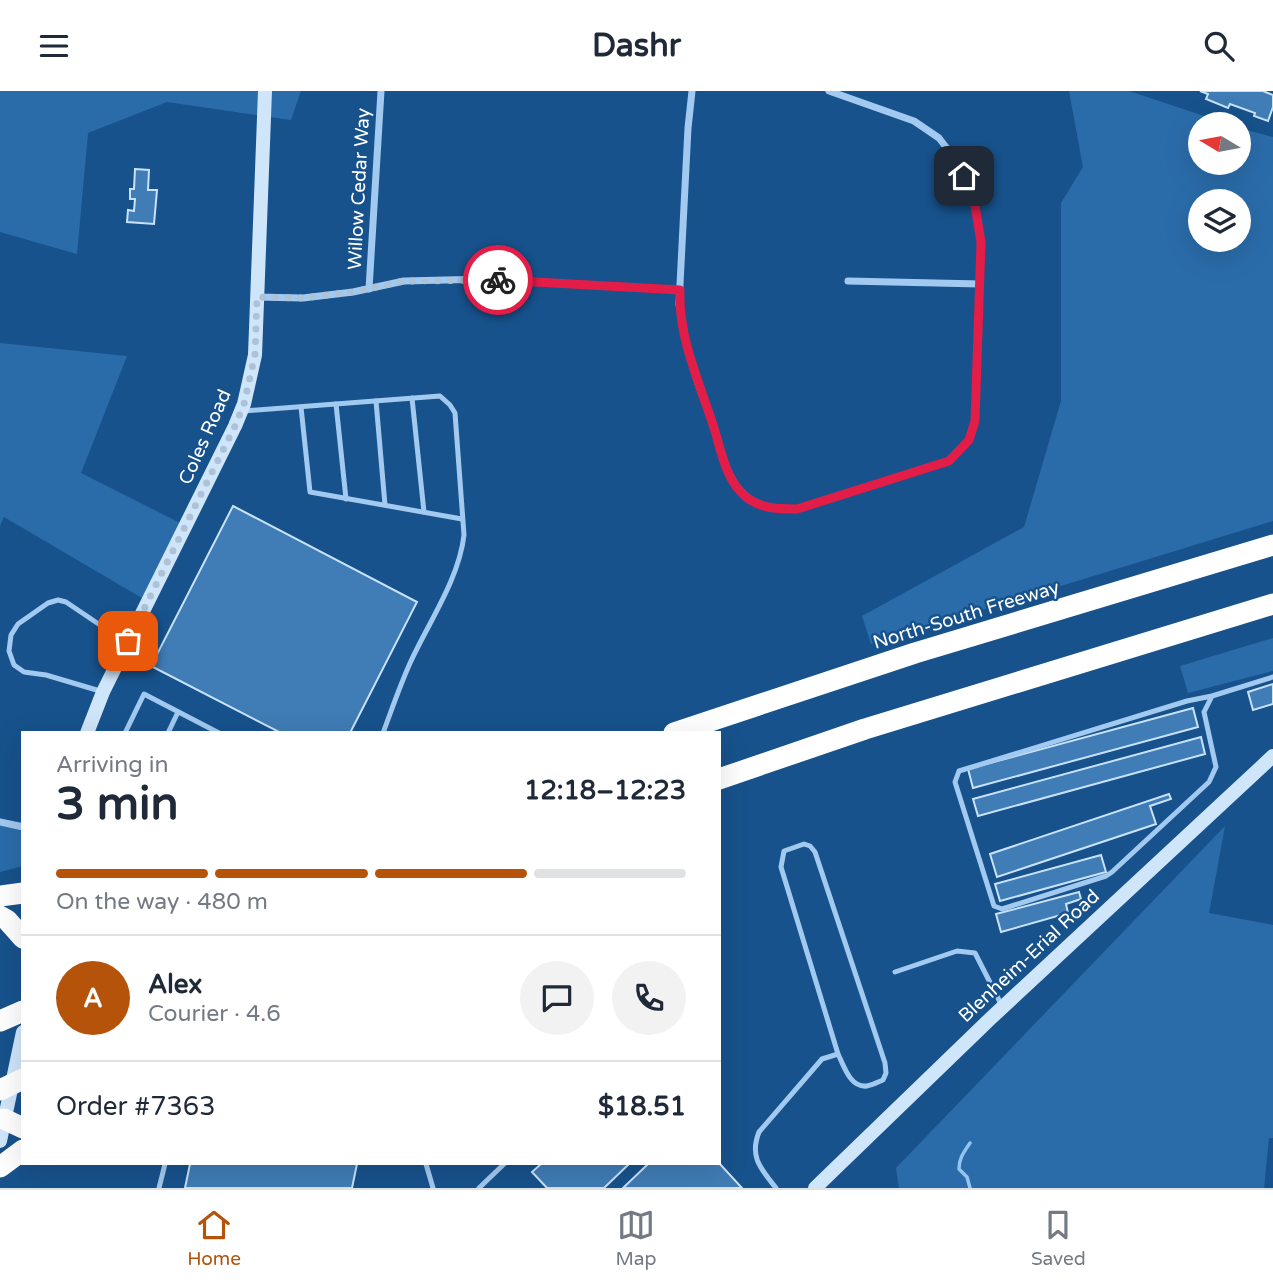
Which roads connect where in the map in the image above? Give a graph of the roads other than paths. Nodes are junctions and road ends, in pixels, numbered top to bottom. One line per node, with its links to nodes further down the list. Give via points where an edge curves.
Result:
1 (265, 91): 9 (street, Coles Road)
2 (381, 91): 7 (street, Willow Cedar Way)
3 (692, 91): 8 (street)
4 (829, 91): 6 (street, via 914,121 939,138 973,193 981,242)
5 (848, 281): 6 (street)
6 (980, 285): 8 (street, via 975,421 969,440 949,461 797,509 765,507 735,486 693,369)
7 (369, 289): 8 (street, via 404,281 488,279); 9 (street, via 303,298)
8 (680, 290)
9 (257, 297): 14 (street, Coles Road, via 255,355)
10 (412, 398): 11 (lane); 17 (lane); 18 (lane, via 440,396 455,413)
11 (376, 401): 12 (lane); 16 (lane)
12 (336, 404): 13 (lane); 15 (lane)
13 (300, 407): 14 (lane); 15 (lane, via 310,492)
14 (241, 411): 21 (street, Coles Road)
15 (346, 499): 16 (lane)
16 (385, 505): 17 (lane)
17 (424, 512): 18 (lane)
18 (463, 519): 30 (lane, via 463,547)
19 (1273, 544): 31 (highway, North-South Freeway, via 915,653)
20 (1273, 604): 33 (highway, via 865,729)
21 (128, 641): 23 (street, Coles Road); 23 (lane, via 58,600 18,624 11,635 9,651 14,665 24,672)
22 (1273, 677): 24 (lane)
23 (103, 692): 26 (street, Coles Road)
24 (1212, 696): 24 (lane, via 1205,712 1216,767 1209,782 1106,876 1002,909 995,906 955,782 959,771)
25 (178, 712): 27 (lane, via 144,694); 28 (lane); 29 (lane)
26 (88, 731)
27 (126, 731)
28 (169, 731)
29 (212, 731)
30 (384, 731)
31 (680, 731)
32 (1273, 756): 41 (street, Blenheim-Erial Road)
33 (721, 778)
34 (0, 822): 35 (street)
35 (21, 827)
36 (21, 893): 37 (highway)
37 (0, 896)
38 (0, 916): 39 (highway)
39 (21, 936)
40 (895, 972): 41 (lane, via 957,951 975,954)
41 (1003, 1007): 58 (street, Blenheim-Erial Road)
42 (21, 1012): 43 (highway)
43 (0, 1021)
44 (21, 1043): 47 (street)
45 (838, 1054): 45 (lane, via 858,1085 883,1080 887,1073 815,852 803,844 784,851 781,867); 57 (lane, via 822,1059 759,1132 754,1146 759,1166)
46 (21, 1083): 47 (highway)
47 (9, 1110): 48 (street)
48 (0, 1141)
49 (21, 1151): 53 (highway)
50 (165, 1165): 54 (lane)
51 (426, 1165): 55 (lane)
52 (503, 1165): 56 (lane)
53 (0, 1167)
54 (159, 1188)
55 (433, 1188)
56 (479, 1188)
57 (776, 1188)
58 (814, 1188)

